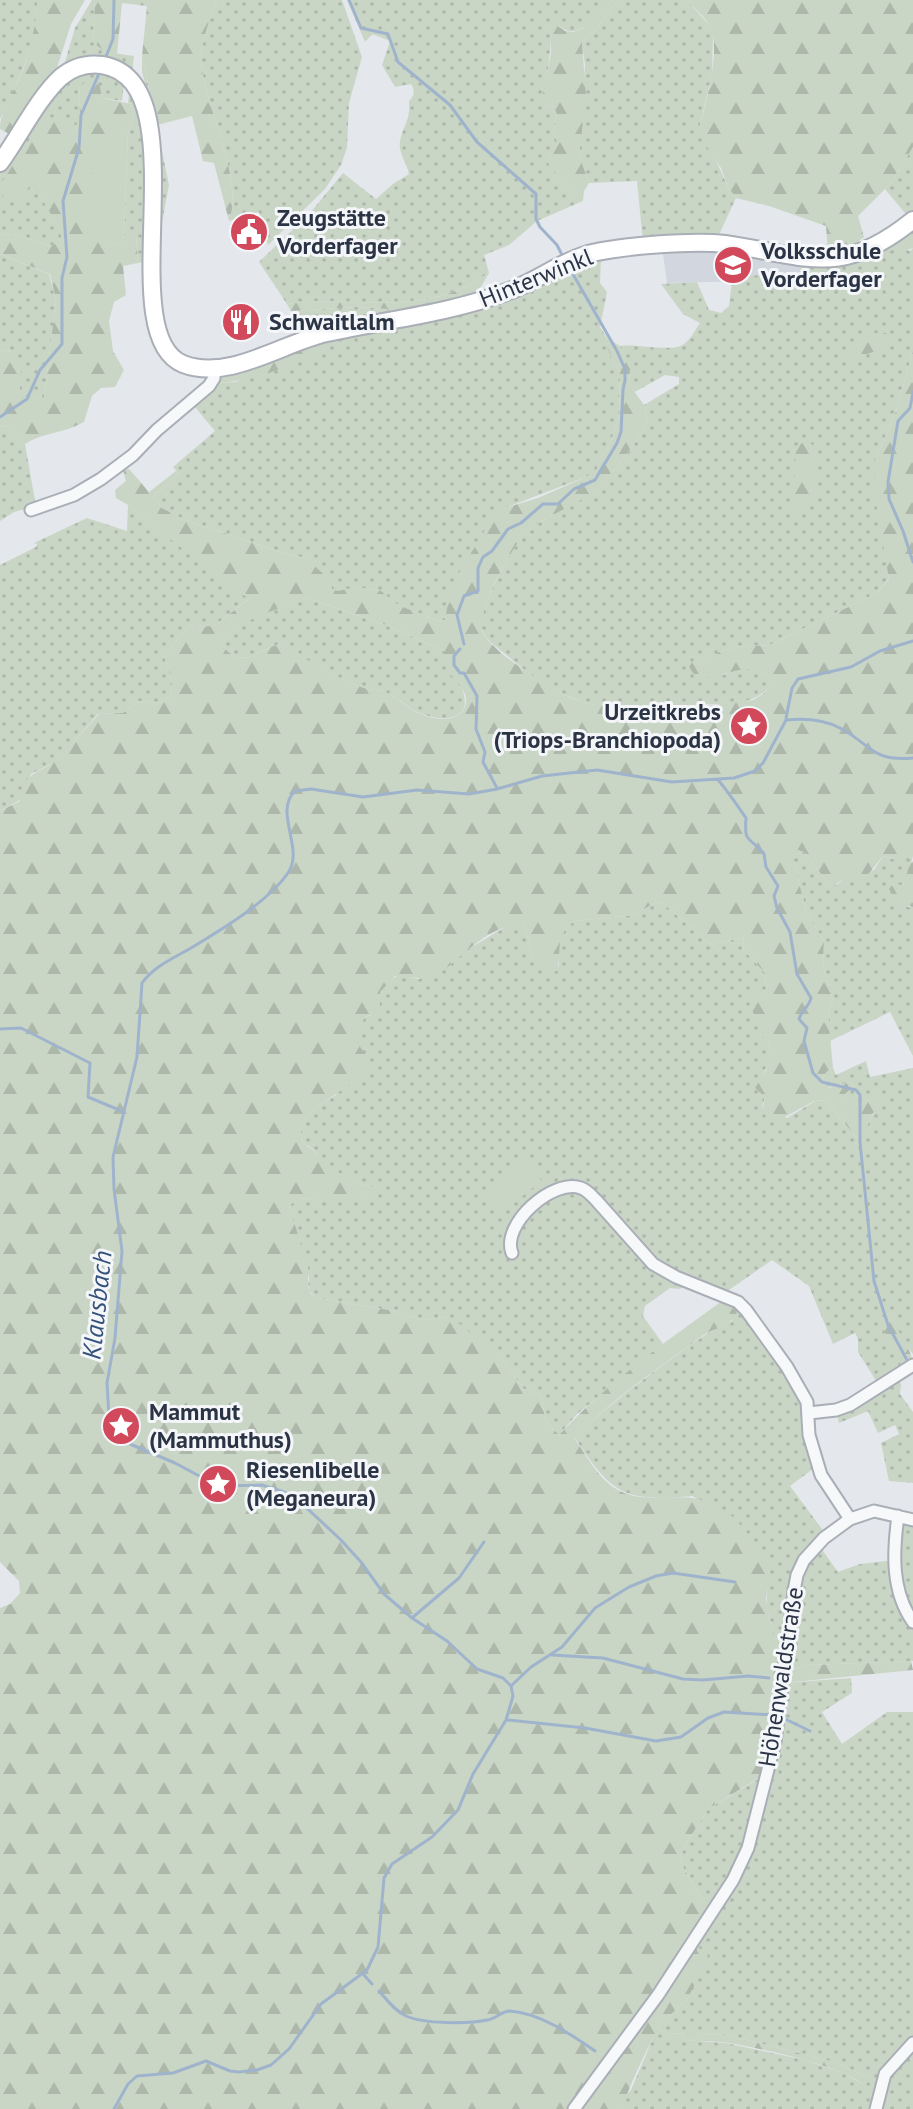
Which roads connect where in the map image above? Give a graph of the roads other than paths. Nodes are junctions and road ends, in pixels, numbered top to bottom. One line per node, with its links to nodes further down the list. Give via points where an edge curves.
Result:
1 (0, 163): 3 (street, Hinterwinkl, via 70,71 108,67 135,85 148,124 155,206 150,283 154,310 164,344 180,362)
2 (913, 220): 3 (street, Hinterwinkl, via 875,247 832,258 704,243 591,254 473,303 327,333 256,360)
3 (215, 366): 4 (street, via 205,390 127,459 82,491)
4 (31, 510)
5 (512, 1253): 7 (street, via 511,1236 528,1209 560,1189 581,1188 653,1264 738,1302 787,1367)
6 (913, 1365): 7 (street, via 850,1405)
7 (809, 1413): 9 (street, via 809,1435 823,1478)
8 (898, 1516): 9 (street, via 874,1511); 10 (street); 11 (street, via 897,1586)
9 (850, 1519): 13 (street, Höhenwaldstraße, via 814,1547 797,1575 775,1742 741,1865 658,1995)
10 (913, 1520)
11 (913, 1622)
12 (913, 2043): 14 (street, via 885,2074)
13 (574, 2109)
14 (876, 2109)

